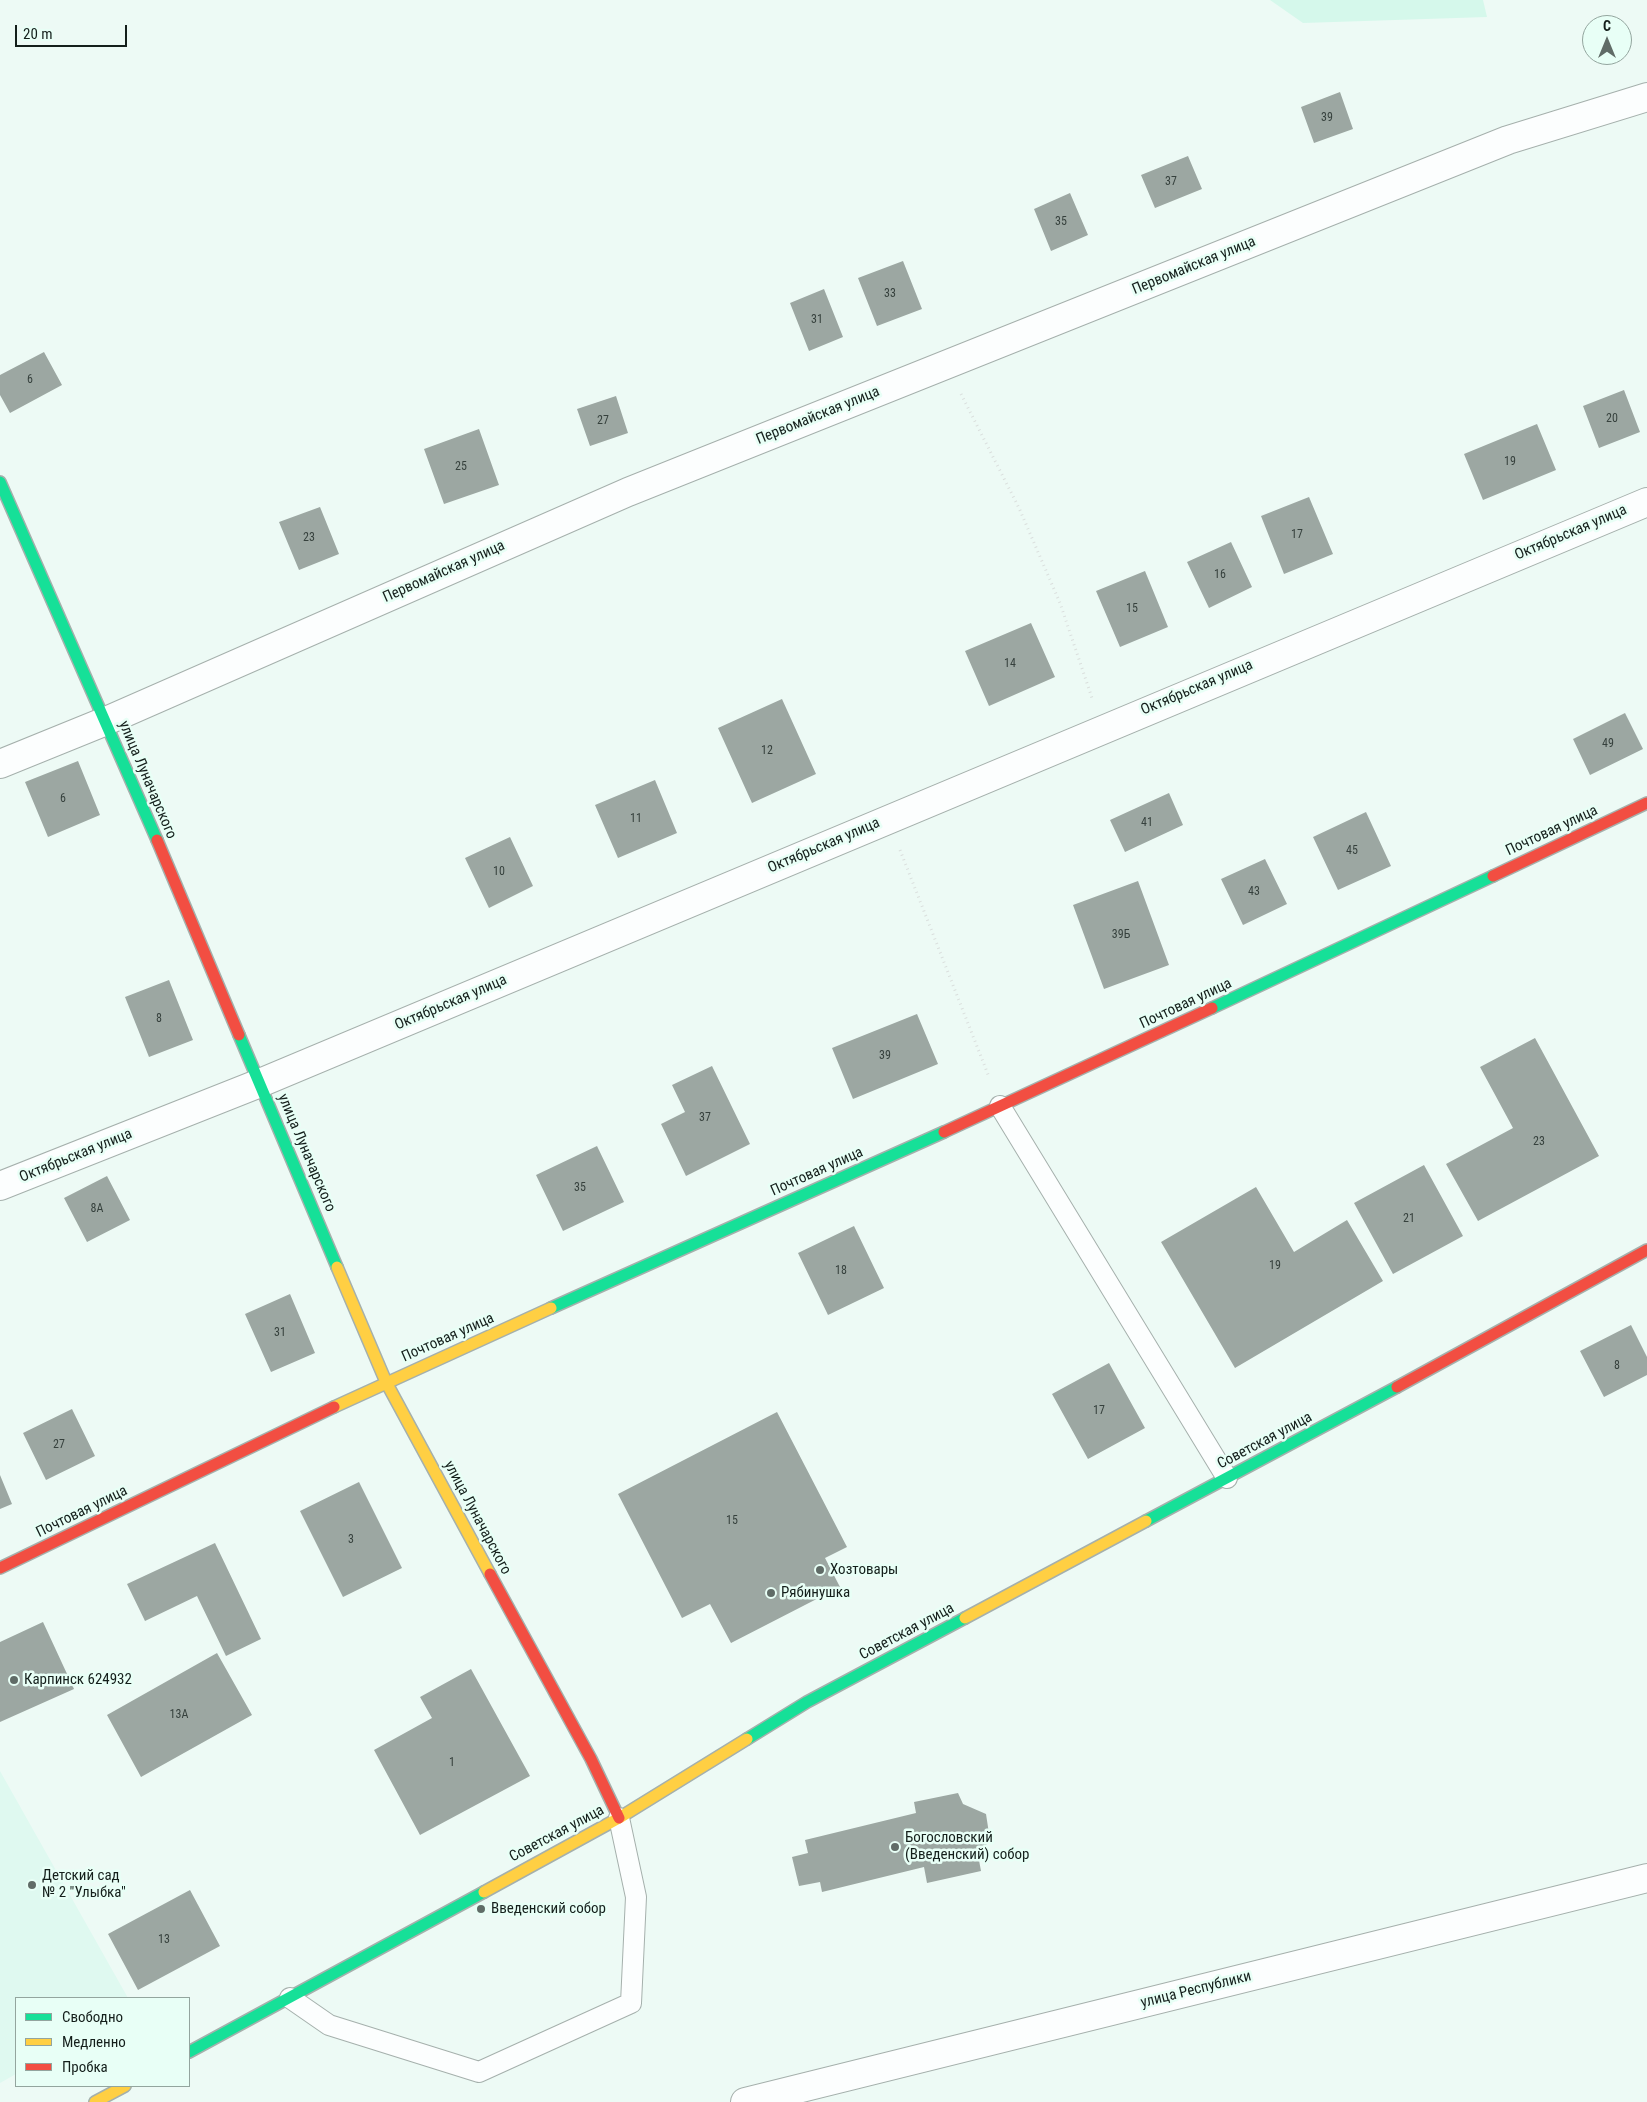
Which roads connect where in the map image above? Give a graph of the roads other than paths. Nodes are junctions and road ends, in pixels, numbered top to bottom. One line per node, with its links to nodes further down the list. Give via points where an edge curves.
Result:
1 (1647, 96): 4 (street, Первомайская улица, via 1508,140 628,492)
2 (0, 482): 4 (street, улица Луначарского)
3 (1647, 502): 7 (street, Октябрьская улица)
4 (106, 721): 5 (street, Первомайская улица); 7 (street, улица Луначарского)
5 (0, 764)
6 (1647, 803): 8 (street, Почтовая улица)
7 (260, 1083): 9 (street, Октябрьская улица); 11 (street, улица Луначарского)
8 (1000, 1106): 11 (street, Почтовая улица); 12 (lane)
9 (0, 1186)
10 (1647, 1250): 12 (street, Советская улица)
11 (386, 1382): 13 (street, Почтовая улица); 14 (street, улица Луначарского)
12 (1227, 1478): 14 (street, Советская улица, via 807,1702)
13 (0, 1568)
14 (620, 1818): 16 (street, Советская улица, via 469,1897); 16 (lane, via 636,1897 631,2003 479,2072 329,2025)
15 (1647, 1878): 20 (street, улица Республики)
16 (290, 1998): 17 (street, Советская улица)
17 (190, 2051)
18 (123, 2087): 19 (street)
19 (95, 2102)
20 (745, 2102)

